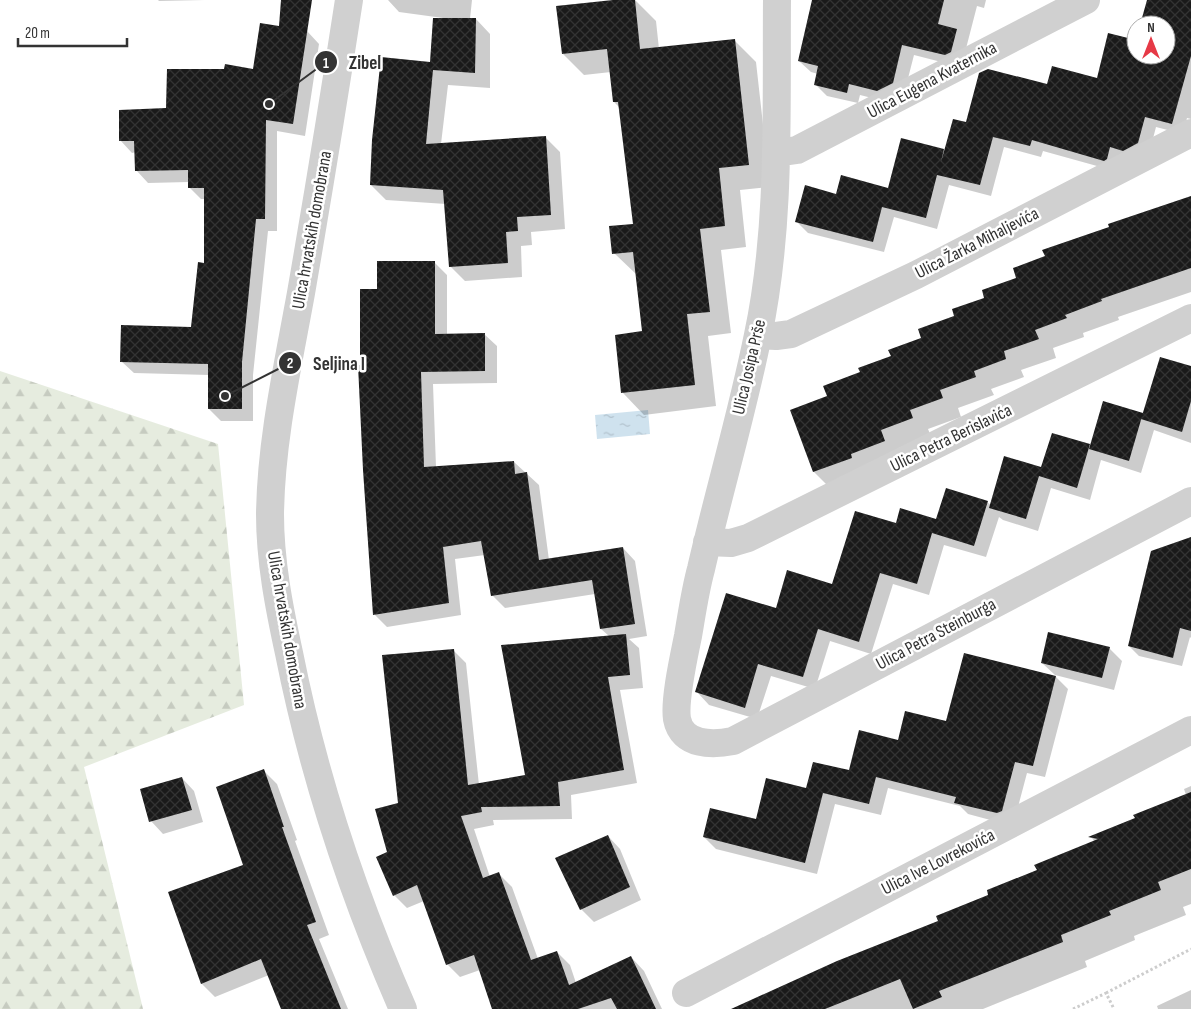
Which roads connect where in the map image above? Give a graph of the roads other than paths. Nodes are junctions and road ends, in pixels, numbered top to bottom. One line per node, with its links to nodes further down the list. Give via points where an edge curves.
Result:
1 (349, 0): 13 (street, Ulica hrvatskih domobrana, via 282,405 272,480 271,555 298,697 315,760 365,915)
2 (777, 0): 5 (street, Ulica Josipa Prše)
3 (1086, 0): 5 (street, Ulica Eugena Kvaternika, via 797,150)
4 (1191, 133): 7 (street, Ulica Žarka Mihaljevića, via 916,275 792,334)
5 (776, 154): 7 (street, Ulica Josipa Prše, via 772,227)
6 (1191, 318): 9 (street, Ulica Petra Berislavića, via 748,538 731,543)
7 (758, 334): 9 (street, Ulica Josipa Prše)
8 (1191, 501): 10 (street, Ulica Petra Steinburga, via 733,741 704,744 695,741)
9 (707, 542): 10 (street, Ulica Josipa Prše, via 676,710)
10 (681, 728)
11 (1191, 730): 12 (street, Ulica Ive Lovrekovića)
12 (686, 993)
13 (403, 1009)

